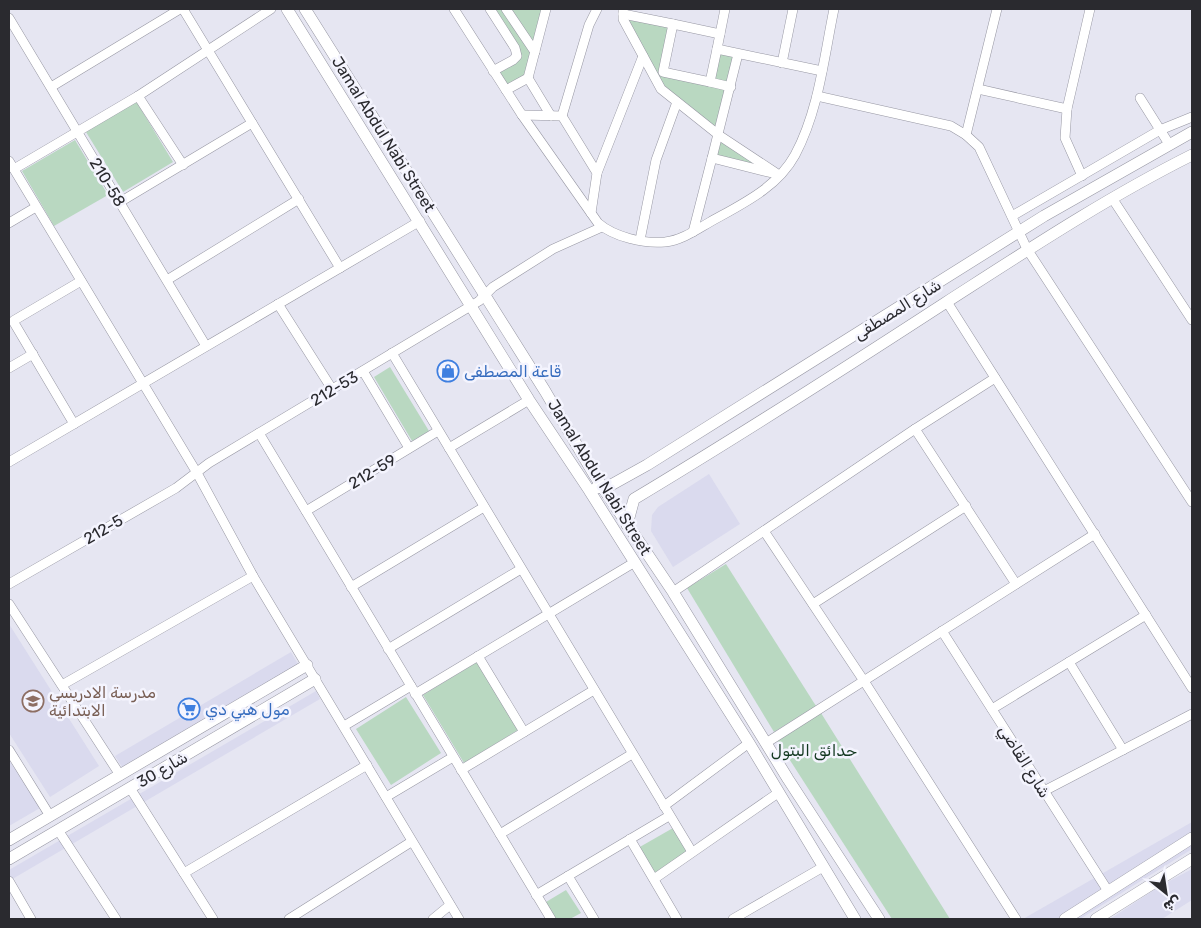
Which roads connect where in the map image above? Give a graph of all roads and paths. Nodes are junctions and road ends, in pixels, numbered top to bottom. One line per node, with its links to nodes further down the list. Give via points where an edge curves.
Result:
1 (181, 9): 19 (street); 31 (street)
2 (271, 9): 19 (street)
3 (287, 9): 65 (street, Jamal Abdul Nabi Street)
4 (305, 9): 75 (street, Jamal Abdul Nabi Street)
5 (454, 9): 25 (street)
6 (490, 9): 25 (street, via 517,56)
7 (506, 9): 21 (street)
8 (546, 9): 21 (street)
9 (597, 9): 42 (street)
10 (726, 9): 18 (street)
11 (793, 9): 24 (street)
12 (831, 9): 26 (street)
13 (1090, 9): 39 (street)
14 (998, 10): 33 (street)
15 (623, 12): 17 (street); 23 (street, via 623,19)
16 (9, 18): 31 (street, 210-58)
17 (673, 24): 18 (street); 27 (street)
18 (720, 34): 20 (street)
19 (208, 49): 35 (street); 44 (street)
20 (717, 49): 22 (street); 29 (street)
21 (535, 52): 28 (street)
22 (738, 54): 24 (street); 32 (street)
23 (643, 56): 30 (street); 56 (street)
24 (782, 62): 26 (street)
25 (493, 71): 34 (street)
26 (822, 71): 36 (street)
27 (663, 72): 29 (street); 30 (street)
28 (528, 78): 34 (street); 41 (street)
29 (710, 82): 32 (street)
30 (660, 86): 38 (street)
31 (51, 87): 46 (street, 210-58)
32 (731, 87): 48 (street)
33 (978, 89): 39 (street); 49 (street)
34 (506, 90): 40 (street)
35 (138, 96): 46 (street); 54 (street)
36 (817, 96): 49 (street, via 951,126); 57 (street, via 795,154)
37 (1140, 98): 45 (street)
38 (677, 102): 48 (street); 70 (street, via 656,160)
39 (1067, 109): 58 (street, via 1065,138)
40 (522, 115): 41 (street); 63 (street)
41 (550, 116): 42 (street)
42 (562, 116): 56 (street)
43 (1192, 117): 45 (street)
44 (252, 123): 54 (street); 60 (street)
45 (1160, 130): 50 (street); 58 (street)
46 (77, 132): 55 (street); 61 (street, 210-58)
47 (1192, 132): 50 (street, شارع المصطفى)
48 (718, 134): 52 (street); 57 (street)
49 (966, 135): 64 (street, via 978,147)
50 (1169, 144): 69 (street, شارع المصطفى)
51 (1192, 155): 59 (street, شارع المصطفى)
52 (712, 158): 57 (street); 68 (street)
53 (9, 161): 55 (street)
54 (183, 164): 61 (street)
55 (14, 169): 62 (street)
56 (597, 173): 63 (street)
57 (779, 175): 68 (street, via 754,198)
58 (1082, 176): 64 (street)
59 (1112, 198): 71 (street, شارع المصطفى); 79 (street)
60 (299, 200): 72 (street); 73 (street)
61 (120, 202): 73 (street, 210-58)
62 (36, 207): 66 (street); 74 (street)
63 (591, 213): 67 (street)
64 (1012, 216): 69 (street)
65 (420, 221): 72 (street); 78 (street, Jamal Abdul Nabi Street)
66 (9, 224)
67 (602, 227): 70 (street); 75 (street, 212-53, via 553,250 493,287)
68 (693, 232): 70 (street, via 666,242)
69 (1020, 233): 71 (street); 97 (street, شارع المصطفى, via 647,465 611,485)
70 (640, 240)
71 (1027, 249): 76 (street, شارع المصطفى); 99 (street)
72 (340, 268): 77 (street)
73 (167, 280): 80 (street, 210-58)
74 (81, 281): 81 (street, via 12,321); 86 (street)
75 (485, 296): 78 (street, 212-53); 97 (street, Jamal Abdul Nabi Street)
76 (947, 302): 85 (street); 103 (street, شارع المصطفى, via 634,499)
77 (278, 304): 80 (street); 87 (street)
78 (472, 305): 82 (street, 212-53); 88 (street, Jamal Abdul Nabi Street)
79 (1192, 320)
80 (206, 346): 86 (street)
81 (33, 354): 83 (street); 89 (street)
82 (392, 354): 84 (street, 212-53); 91 (street)
83 (9, 368)
84 (363, 371): 87 (street, 212-53); 93 (street)
85 (995, 378): 90 (street); 105 (street)
86 (142, 384): 89 (street); 96 (street)
87 (332, 389): 92 (street, 212-53)
88 (530, 400): 94 (street); 98 (street, Jamal Abdul Nabi Street)
89 (74, 424): 95 (street)
90 (915, 428): 100 (street); 104 (street)
91 (438, 431): 93 (street, 212-59); 94 (street)
92 (259, 433): 96 (street, 212-53); 102 (street)
93 (409, 448): 102 (street, 212-59)
94 (449, 448): 101 (street)
95 (9, 462)
96 (197, 473): 109 (street); 110 (street, 212-5)
97 (602, 485): 98 (street, شارع المصطفى); 103 (street, Jamal Abdul Nabi Street)
98 (589, 490): 107 (street, Jamal Abdul Nabi Street)
99 (1191, 499)
100 (966, 506): 111 (street); 115 (street)
101 (484, 507): 108 (street); 112 (street)
102 (306, 511): 112 (street)
103 (627, 525): 106 (street, Jamal Abdul Nabi Street)
104 (764, 531): 113 (street); 115 (street)
105 (1095, 534): 111 (street); 117 (street)
106 (643, 547): 107 (street); 113 (street, Jamal Abdul Nabi Street)
107 (632, 558): 116 (street); 135 (street, Jamal Abdul Nabi Street)
108 (521, 569): 116 (street); 119 (street)
109 (253, 576): 122 (street); 126 (street)
110 (9, 584)
111 (1016, 584): 118 (street)
112 (351, 587): 119 (street)
113 (673, 592): 136 (street, Jamal Abdul Nabi Street)
114 (9, 604): 126 (street)
115 (813, 604): 125 (street)
116 (548, 614): 120 (street); 130 (street)
117 (1146, 615): 121 (street); 128 (street)
118 (942, 631): 125 (street); 131 (street, شارع القاضي)
119 (388, 649): 129 (street)
120 (478, 656): 129 (street); 134 (street)
121 (1069, 662): 131 (street); 138 (street)
122 (307, 665): 123 (street, شارع 30); 124 (street)
123 (294, 672): 127 (street, via 306,676 307,682); 143 (street, شارع 30)
124 (316, 679): 127 (street, شارع 30); 133 (street)
125 (864, 681): 136 (street); 182 (street)
126 (62, 685): 143 (street)
127 (302, 687): 144 (street, شارع 30)
128 (1192, 688)
129 (413, 690): 133 (street); 140 (street)
130 (594, 690): 134 (street); 139 (street)
131 (992, 709): 145 (street, شارع القاضي)
132 (1192, 714): 138 (street)
133 (344, 726): 141 (street)
134 (524, 732): 142 (street)
135 (749, 743): 146 (street, Jamal Abdul Nabi Street); 148 (street)
136 (766, 743): 181 (street, Jamal Abdul Nabi Street)
137 (9, 750): 149 (street)
138 (1123, 750): 145 (street)
139 (632, 754): 148 (street); 152 (street)
140 (453, 757): 142 (street); 147 (street)
141 (367, 765): 147 (street); 161 (street)
142 (461, 770): 152 (street)
143 (120, 775): 144 (street, via 129,780); 149 (street, شارع 30)
144 (128, 789): 151 (street, شارع 30); 161 (street)
145 (1044, 792): 165 (street, شارع القاضي)
146 (778, 794): 157 (street); 160 (street, Jamal Abdul Nabi Street)
147 (386, 797): 156 (street)
148 (664, 806): 150 (street)
149 (50, 816): 155 (street, شارع 30)
150 (670, 816): 154 (street); 157 (street)
151 (58, 830): 158 (street, شارع 30); 171 (street)
152 (500, 834): 166 (street)
153 (1192, 838): 165 (street)
154 (630, 839): 162 (street); 163 (street)
155 (9, 840)
156 (412, 842): 168 (street); 173 (street)
157 (692, 852): 163 (street)
158 (9, 859)
159 (1192, 859): 185 (street)
160 (823, 867): 179 (street); 180 (street, Jamal Abdul Nabi Street)
161 (184, 873): 172 (street)
162 (568, 876): 166 (street); 169 (street)
163 (654, 879): 178 (street)
164 (9, 881): 170 (street)
165 (1108, 891): 167 (street)
166 (536, 895): 176 (street)
167 (1094, 900): 183 (street); 184 (street)
168 (450, 905): 174 (street); 175 (street)
169 (592, 916): 177 (street)
170 (31, 919)
171 (116, 919)
172 (213, 919)
173 (289, 919)
174 (433, 919)
175 (459, 919)
176 (551, 919)
177 (581, 919)
178 (677, 919)
179 (733, 919)
180 (855, 919)
181 (879, 919)
182 (1016, 919)
183 (1066, 919)
184 (1074, 919)
185 (1096, 919)

